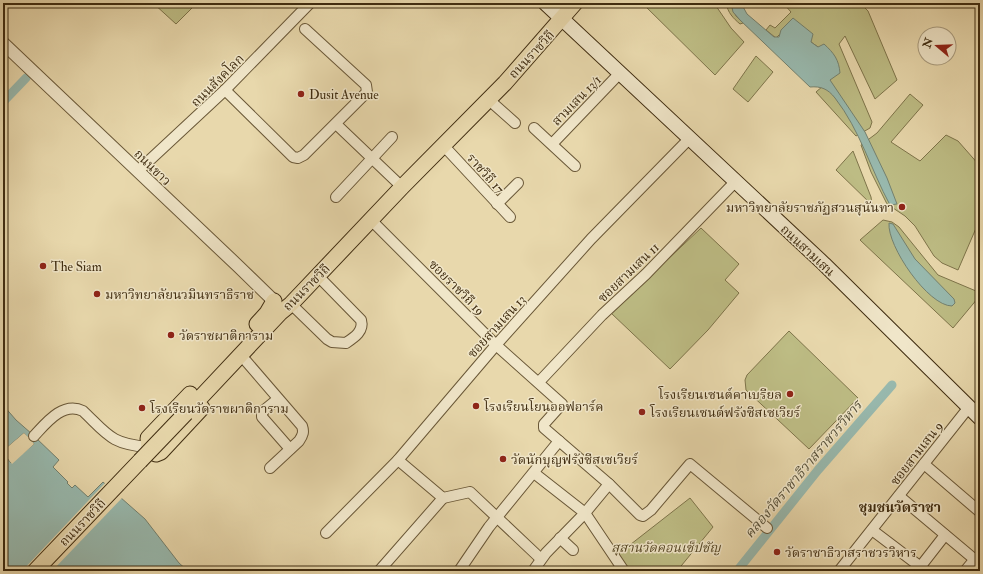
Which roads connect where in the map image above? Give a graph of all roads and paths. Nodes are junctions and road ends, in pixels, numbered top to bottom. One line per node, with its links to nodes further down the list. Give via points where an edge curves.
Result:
1 (310, 3): 8 (street, ถนนสังคโลก)
2 (545, 3): 4 (main road, ถนนสามเสน)
3 (576, 3): 4 (main road, ถนนราชวิถี)
4 (562, 20): 7 (main road, ถนนสามเสน); 9 (main road, ถนนราชวิถี)
5 (305, 29): 11 (street, via 368,89)
6 (3, 43): 19 (street, ถนนขาว)
7 (620, 74): 14 (main road, ถนนสามเสน); 15 (street, สามเสน 13/1)
8 (225, 90): 11 (street, via 293,157 304,155); 19 (street, ถนนสังคโลก)
9 (488, 99): 10 (street); 16 (main road, ถนนราชวิถี)
10 (515, 123)
11 (336, 124): 17 (street)
12 (534, 128): 15 (street, สามเสน 13/1)
13 (392, 137): 17 (street)
14 (689, 139): 20 (main road, ถนนสามเสน); 29 (street, ซอยสามเสน 13, via 591,238)
15 (552, 144): 18 (street, สามเสน 13/1)
16 (443, 145): 22 (main road, ถนนราชวิถี); 24 (street, ราชวิถี 17)
17 (372, 159): 22 (street); 23 (street)
18 (575, 166)
19 (138, 171): 28 (street, ถนนขาว)
20 (735, 182): 31 (street, ซอยสามเสน 11); 33 (main road, ถนนสามเสน)
21 (518, 183): 24 (street)
22 (402, 187): 26 (main road, ถนนราชวิถี)
23 (336, 197)
24 (496, 204): 25 (street, ราชวิถี 17)
25 (510, 217)
26 (371, 220): 27 (main road, ถนนราชวิถี); 29 (street, ซอยราชวิถี 19)
27 (318, 276): 28 (main road, ถนนราชวิถี); 28 (street, via 361,320 361,330 346,343 332,342)
28 (282, 306): 30 (main road, via 276,330); 37 (main road, via 268,312 148,438); 58 (main road, ถนนราชวิถี, bridge, via 186,412)
29 (496, 345): 31 (street, ซอยราชวิถี 19); 39 (street, ซอยสามเสน 13)
30 (246, 361): 32 (street); 37 (main road, via 161,452 157,454)
31 (539, 382): 36 (street, ซอยราชวิถี 19, via 562,404 543,425)
32 (278, 399): 38 (street, via 303,430 303,435); 38 (street, via 262,412 262,417)
33 (969, 407): 34 (main road, ถนนสามเสน); 40 (street, ซอยสามเสน 9)
34 (980, 418)
35 (34, 436): 37 (street, via 57,413 78,408 119,443)
36 (559, 441): 42 (street); 43 (street)
37 (148, 447)
38 (290, 449): 41 (street)
39 (398, 460): 45 (street); 51 (street, ซอยสามเสน 13)
40 (924, 464): 44 (street, ซอยสามเสน 9); 46 (street)
41 (270, 468)
42 (534, 473): 47 (street); 48 (street)
43 (609, 484): 47 (street); 49 (street, via 643,516 651,510 688,465 692,464)
44 (899, 496): 50 (street, ซอยสามเสน 9); 52 (street)
45 (443, 498): 48 (street, via 469,492); 59 (street)
46 (980, 512)
47 (585, 513): 53 (street); 62 (street)
48 (497, 517): 55 (street); 60 (street)
49 (767, 528)
50 (872, 530): 57 (street); 63 (street, ซอยสามเสน 9)
51 (326, 533)
52 (945, 535): 56 (street); 57 (street)
53 (560, 538): 54 (street); 55 (street)
54 (572, 550)
55 (541, 559): 61 (street)
56 (977, 561): 64 (street)
57 (922, 570)
58 (35, 571)
59 (379, 571)
60 (460, 571)
61 (533, 571)
62 (624, 571)
63 (839, 571)
64 (965, 571)

